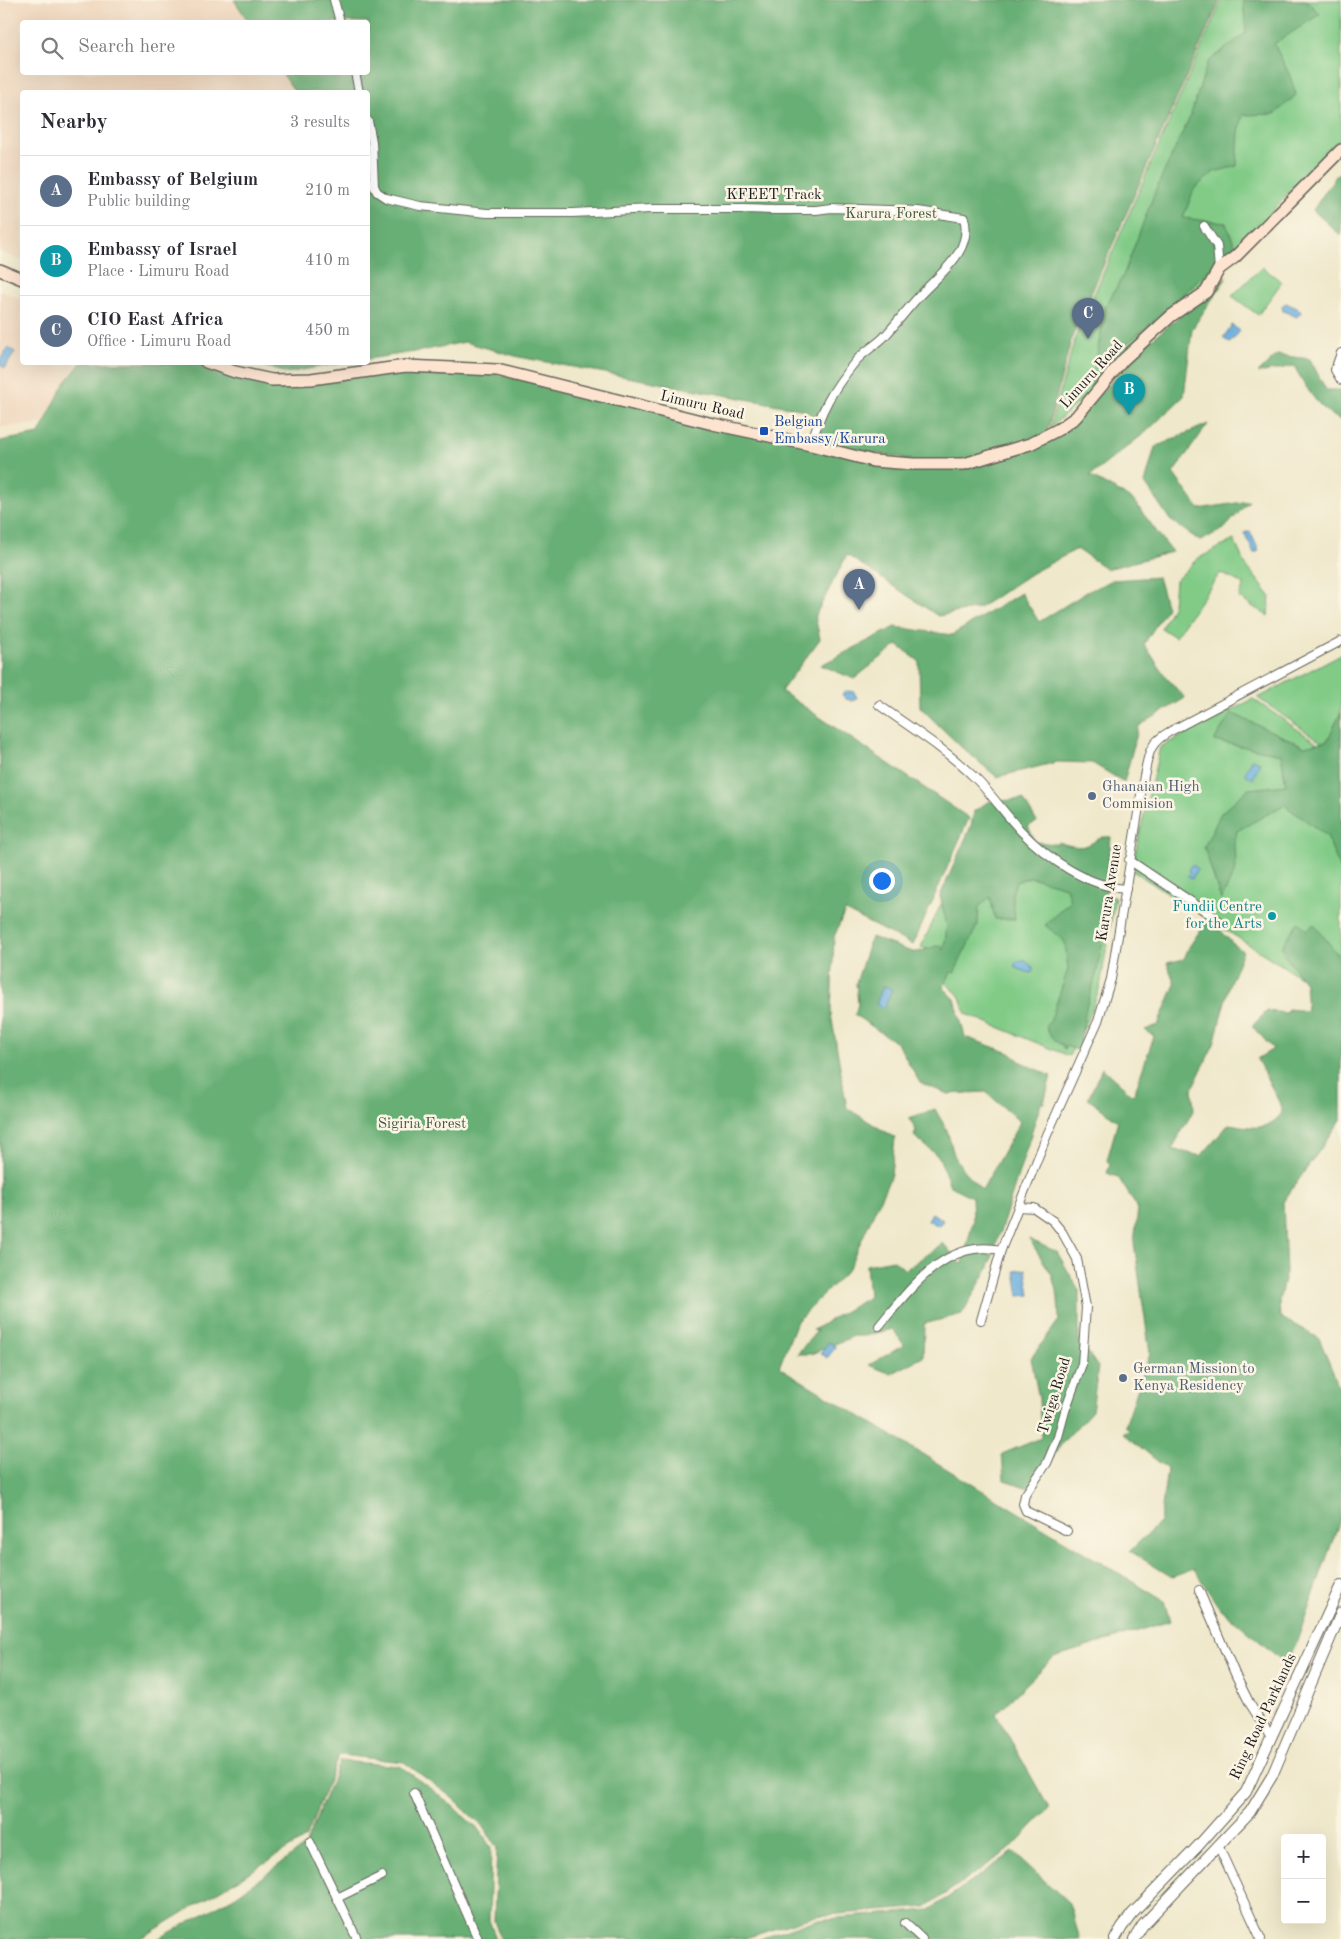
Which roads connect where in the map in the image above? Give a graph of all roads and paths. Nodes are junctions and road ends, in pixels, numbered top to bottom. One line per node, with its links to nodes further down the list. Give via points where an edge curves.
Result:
1 (334, 0): 2 (street)
2 (339, 20)
3 (355, 75): 4 (street)
4 (358, 90)
5 (370, 132): 16 (street, KFEET Track, via 377,192 386,198 420,206 487,213 573,214 651,209 831,208 918,211 964,218 964,238 957,257 883,338 856,360 822,409)
6 (1341, 150): 8 (main road, Limuru Road, via 1235,257)
7 (1204, 226): 8 (street, via 1217,246)
8 (1219, 269): 16 (main road, Limuru Road, via 1206,292 1171,316 1123,360 1076,416 1030,444 964,464 873,461)
9 (0, 270): 11 (main road)
10 (0, 275): 12 (main road)
11 (20, 278)
12 (20, 283)
13 (1341, 353): 15 (street, via 1335,370)
14 (215, 365): 16 (main road, Limuru Road, via 272,380 406,366 497,370 719,426)
15 (1341, 380)
16 (810, 445)
17 (1341, 641): 19 (street, Karura Avenue, via 1158,738 1150,751 1144,776)
18 (879, 705): 20 (street, via 974,777 1037,847 1076,873 1110,888)
19 (1129, 860): 20 (street, Karura Avenue); 21 (street)
20 (1126, 889): 22 (street, Karura Avenue, via 1110,979 1098,1020)
21 (1217, 919)
22 (1018, 1207): 23 (street, Karura Avenue); 26 (street, Twiga Road, via 1034,1208 1053,1221 1072,1247 1083,1285 1086,1307 1082,1364 1058,1437 1023,1504 1026,1511)
23 (1001, 1250): 24 (street, Karura Avenue); 25 (street, via 985,1248 957,1252 941,1261)
24 (981, 1320)
25 (879, 1326)
26 (1067, 1531)
27 (1341, 1584): 30 (street, Ring Road Parklands)
28 (1199, 1590): 30 (street, via 1250,1704)
29 (1341, 1613): 33 (street, Ring Road Parklands, via 1265,1790 1250,1812)
30 (1271, 1737): 34 (street, Ring Road Parklands, via 1246,1792)
31 (414, 1793): 40 (street)
32 (310, 1842): 37 (street)
33 (1218, 1845): 35 (street, Ring Road Parklands); 44 (street)
34 (1198, 1846): 35 (street); 42 (street, Ring Road Parklands, via 1132,1914)
35 (1208, 1856): 43 (street, Ring Road Parklands, via 1143,1925)
36 (382, 1876): 37 (street)
37 (337, 1898): 39 (street)
38 (905, 1923): 41 (street)
39 (357, 1939)
40 (478, 1939)
41 (922, 1939)
42 (1115, 1939)
43 (1134, 1939)
44 (1261, 1939)

